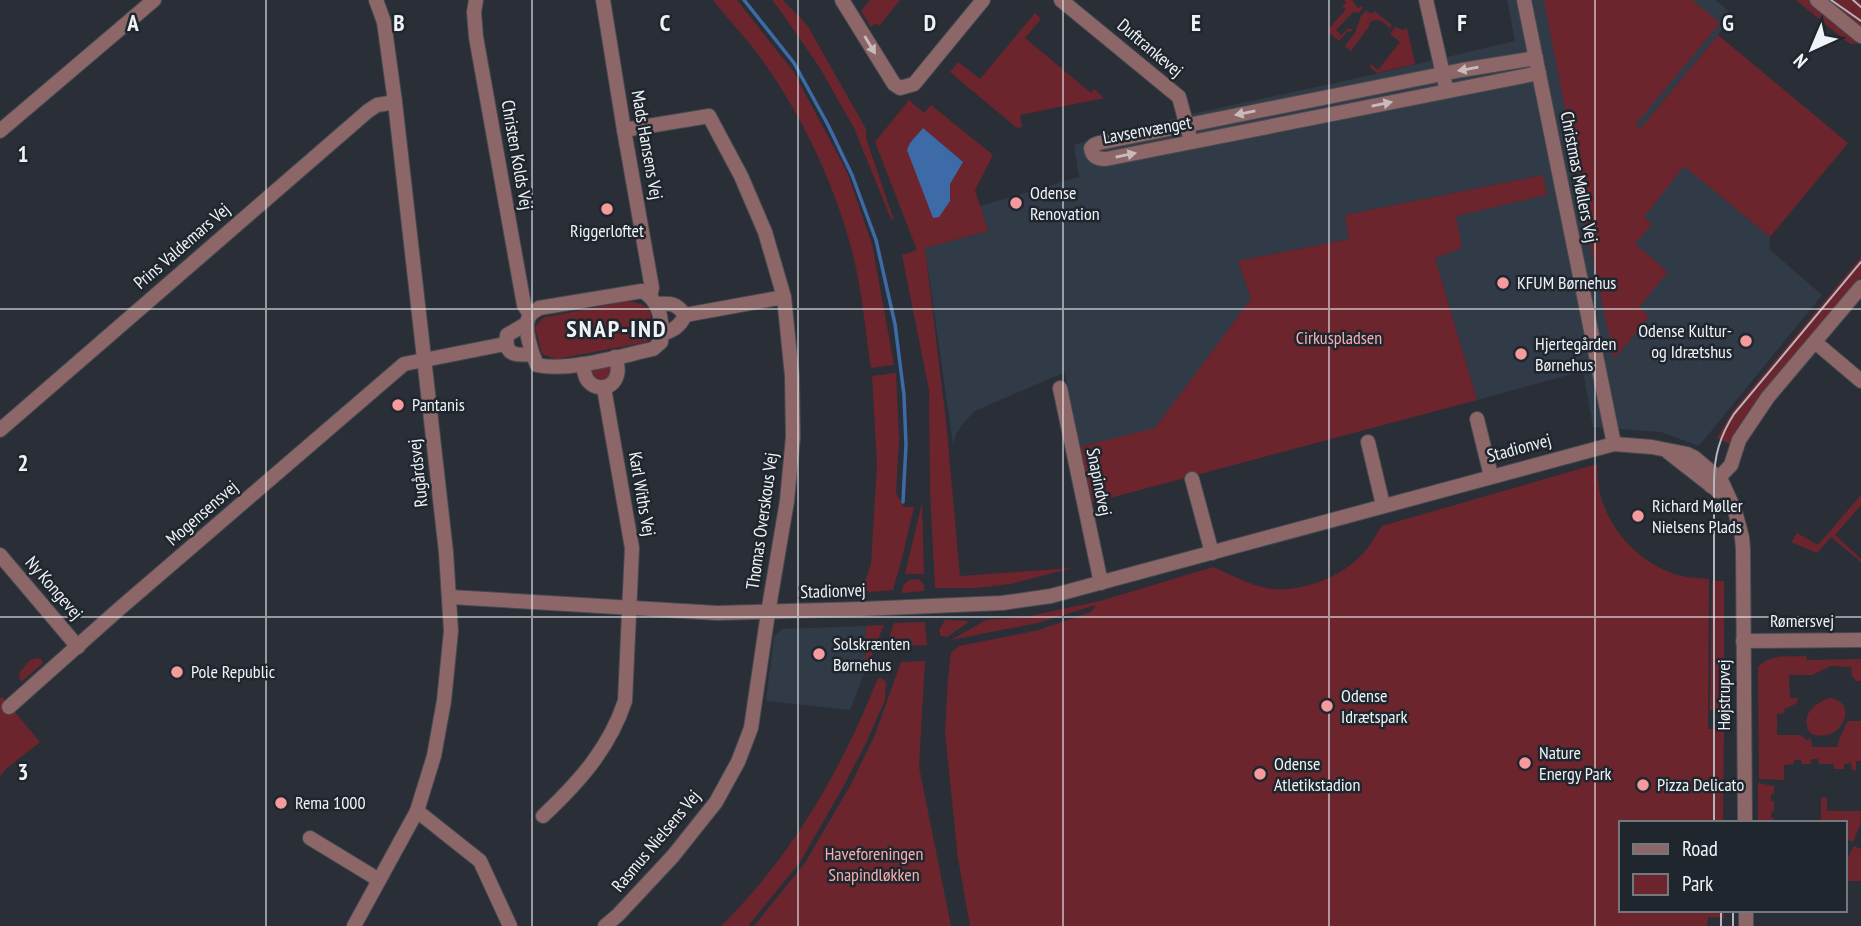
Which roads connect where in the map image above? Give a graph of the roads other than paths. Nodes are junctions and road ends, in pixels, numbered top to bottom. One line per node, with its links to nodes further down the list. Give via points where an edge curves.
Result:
1 (155, 0): 21 (street)
2 (376, 0): 17 (street, Rugårdsvej, via 384,22)
3 (476, 0): 27 (street, Christen Kolds Vej, via 476,37)
4 (603, 0): 20 (street, Mads Hansens Vej)
5 (842, 0): 6 (street, one-way to 6, via 900,88 914,84)
6 (983, 0)
7 (1061, 0): 19 (street, Duftrankevej, via 1179,97)
8 (1426, 0): 13 (street)
9 (1524, 0): 12 (street, Christmas Møllers Vej)
10 (1817, 0): 11 (street)
11 (1861, 36)
12 (1536, 58): 13 (street, Lavsenvænget, one-way to 13); 14 (street, Christmas Møllers Vej)
13 (1442, 74): 15 (street); 16 (street, Lavsenvænget)
14 (1539, 74): 15 (street, Lavsenvænget); 41 (street, Christmas Møllers Vej)
15 (1446, 92): 18 (street, Lavsenvænget, one-way to 15)
16 (1314, 99): 18 (street); 19 (street, Lavsenvænget, one-way to 19)
17 (395, 102): 33 (street, Rugårdsvej); 39 (street, Prins Valdemars Vej, via 368,111)
18 (1318, 117): 22 (street, Lavsenvænget)
19 (1186, 125): 22 (street, Duftrankevej); 22 (street, Lavsenvænget, one-way to 22, via 1099,143 1091,152 1106,159)
20 (624, 130): 24 (street, Thomas Overskous Vej, via 709,116 765,232); 25 (street, Mads Hansens Vej)
21 (0, 131)
22 (1190, 142)
23 (1861, 287): 29 (street)
24 (784, 297): 26 (street); 52 (street, Thomas Overskous Vej, via 793,437)
25 (654, 300): 26 (street, via 672,303); 27 (street, via 642,291 588,299 539,308); 28 (street, Mads Hansens Vej)
26 (685, 315): 28 (street, via 675,329)
27 (528, 319): 30 (street, via 507,335); 31 (street, Christen Kolds Vej)
28 (662, 334): 32 (street, via 653,349)
29 (1815, 342): 35 (street); 44 (street, via 1755,415 1739,440 1731,465)
30 (505, 344): 31 (street, via 517,355); 33 (street, Mogensensvej)
31 (532, 354): 34 (street, via 537,365 550,368)
32 (615, 357): 34 (street); 36 (street, via 617,376)
33 (425, 359): 50 (street, Rugårdsvej); 55 (street, Mogensensvej, via 404,365)
34 (583, 364): 36 (street, via 589,382)
35 (1861, 382)
36 (604, 388): 51 (street, Karl Withs Vej, via 632,548)
37 (1060, 388): 49 (street, Snapindvej)
38 (1477, 419): 42 (street)
39 (0, 430)
40 (1368, 442): 45 (street)
41 (1615, 443): 42 (street, Stadionvej); 44 (street, Stadionvej, via 1687,454)
42 (1491, 476): 45 (street, Stadionvej)
43 (1192, 479): 46 (street)
44 (1715, 482): 48 (street, Stadionvej, via 1724,485 1735,510)
45 (1383, 505): 46 (street, Stadionvej)
46 (1212, 553): 49 (street, Stadionvej)
47 (0, 555): 55 (street, Ny Kongevej)
48 (1743, 567): 54 (street, Højstrupvej)
49 (1101, 583): 52 (street, Stadionvej, via 1002,603)
50 (450, 597): 51 (street, Stadionvej); 57 (street, Rugårdsvej, via 444,701)
51 (629, 608): 52 (street, Stadionvej); 58 (street, Karl Withs Vej, via 625,701 617,725 599,754)
52 (768, 613): 64 (street, Rasmus Nielsens Vej, via 751,728 738,762 716,802 673,856)
53 (1861, 640): 54 (street, Rømersvej)
54 (1743, 641): 59 (street, Højstrupvej)
55 (79, 647): 56 (street, Mogensensvej)
56 (9, 707)
57 (417, 811): 61 (street, Rugårdsvej); 63 (street, via 480,861)
58 (542, 816)
59 (1745, 821)
60 (310, 838): 61 (street)
61 (379, 880): 62 (street, Rugårdsvej)
62 (354, 926)
63 (510, 926)
64 (605, 926)

